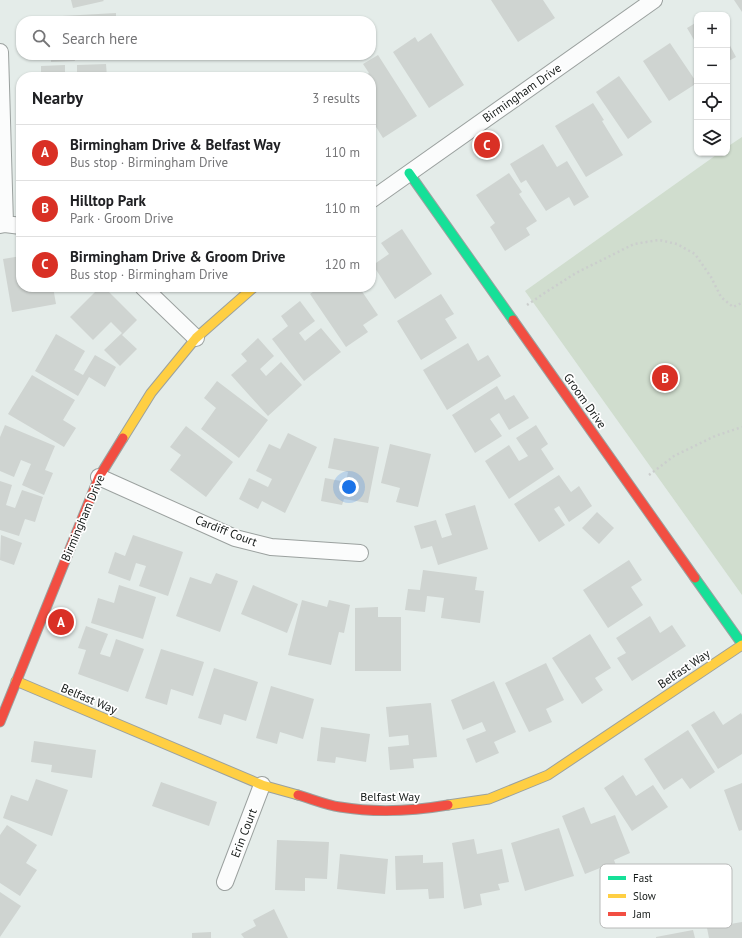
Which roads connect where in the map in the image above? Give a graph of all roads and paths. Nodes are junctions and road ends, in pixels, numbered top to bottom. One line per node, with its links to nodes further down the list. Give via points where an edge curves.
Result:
1 (654, 0): 3 (street, Birmingham Drive)
2 (0, 52): 5 (street)
3 (408, 173): 4 (street, Birmingham Drive); 10 (street, Groom Drive)
4 (376, 196)
5 (2, 225): 6 (street)
6 (16, 226)
7 (148, 292): 11 (street)
8 (248, 292): 11 (street, Birmingham Drive)
9 (742, 303): 10 (path, via 733,307 721,297 695,254 677,244 659,240 634,244 576,273)
10 (511, 317): 14 (street, Groom Drive)
11 (196, 338): 13 (street, Birmingham Drive, via 151,393)
12 (742, 427): 14 (path, via 715,436 674,456)
13 (99, 477): 15 (street, Cardiff Court, via 235,538 271,547); 17 (street, Birmingham Drive)
14 (631, 488): 16 (street, Groom Drive)
15 (360, 553)
16 (742, 644): 19 (street, Belfast Way, via 548,775 488,799 425,809 383,811 340,808)
17 (16, 681): 18 (street, Birmingham Drive); 19 (street, Belfast Way)
18 (0, 722)
19 (262, 785): 20 (street, Erin Court)
20 (225, 882)

